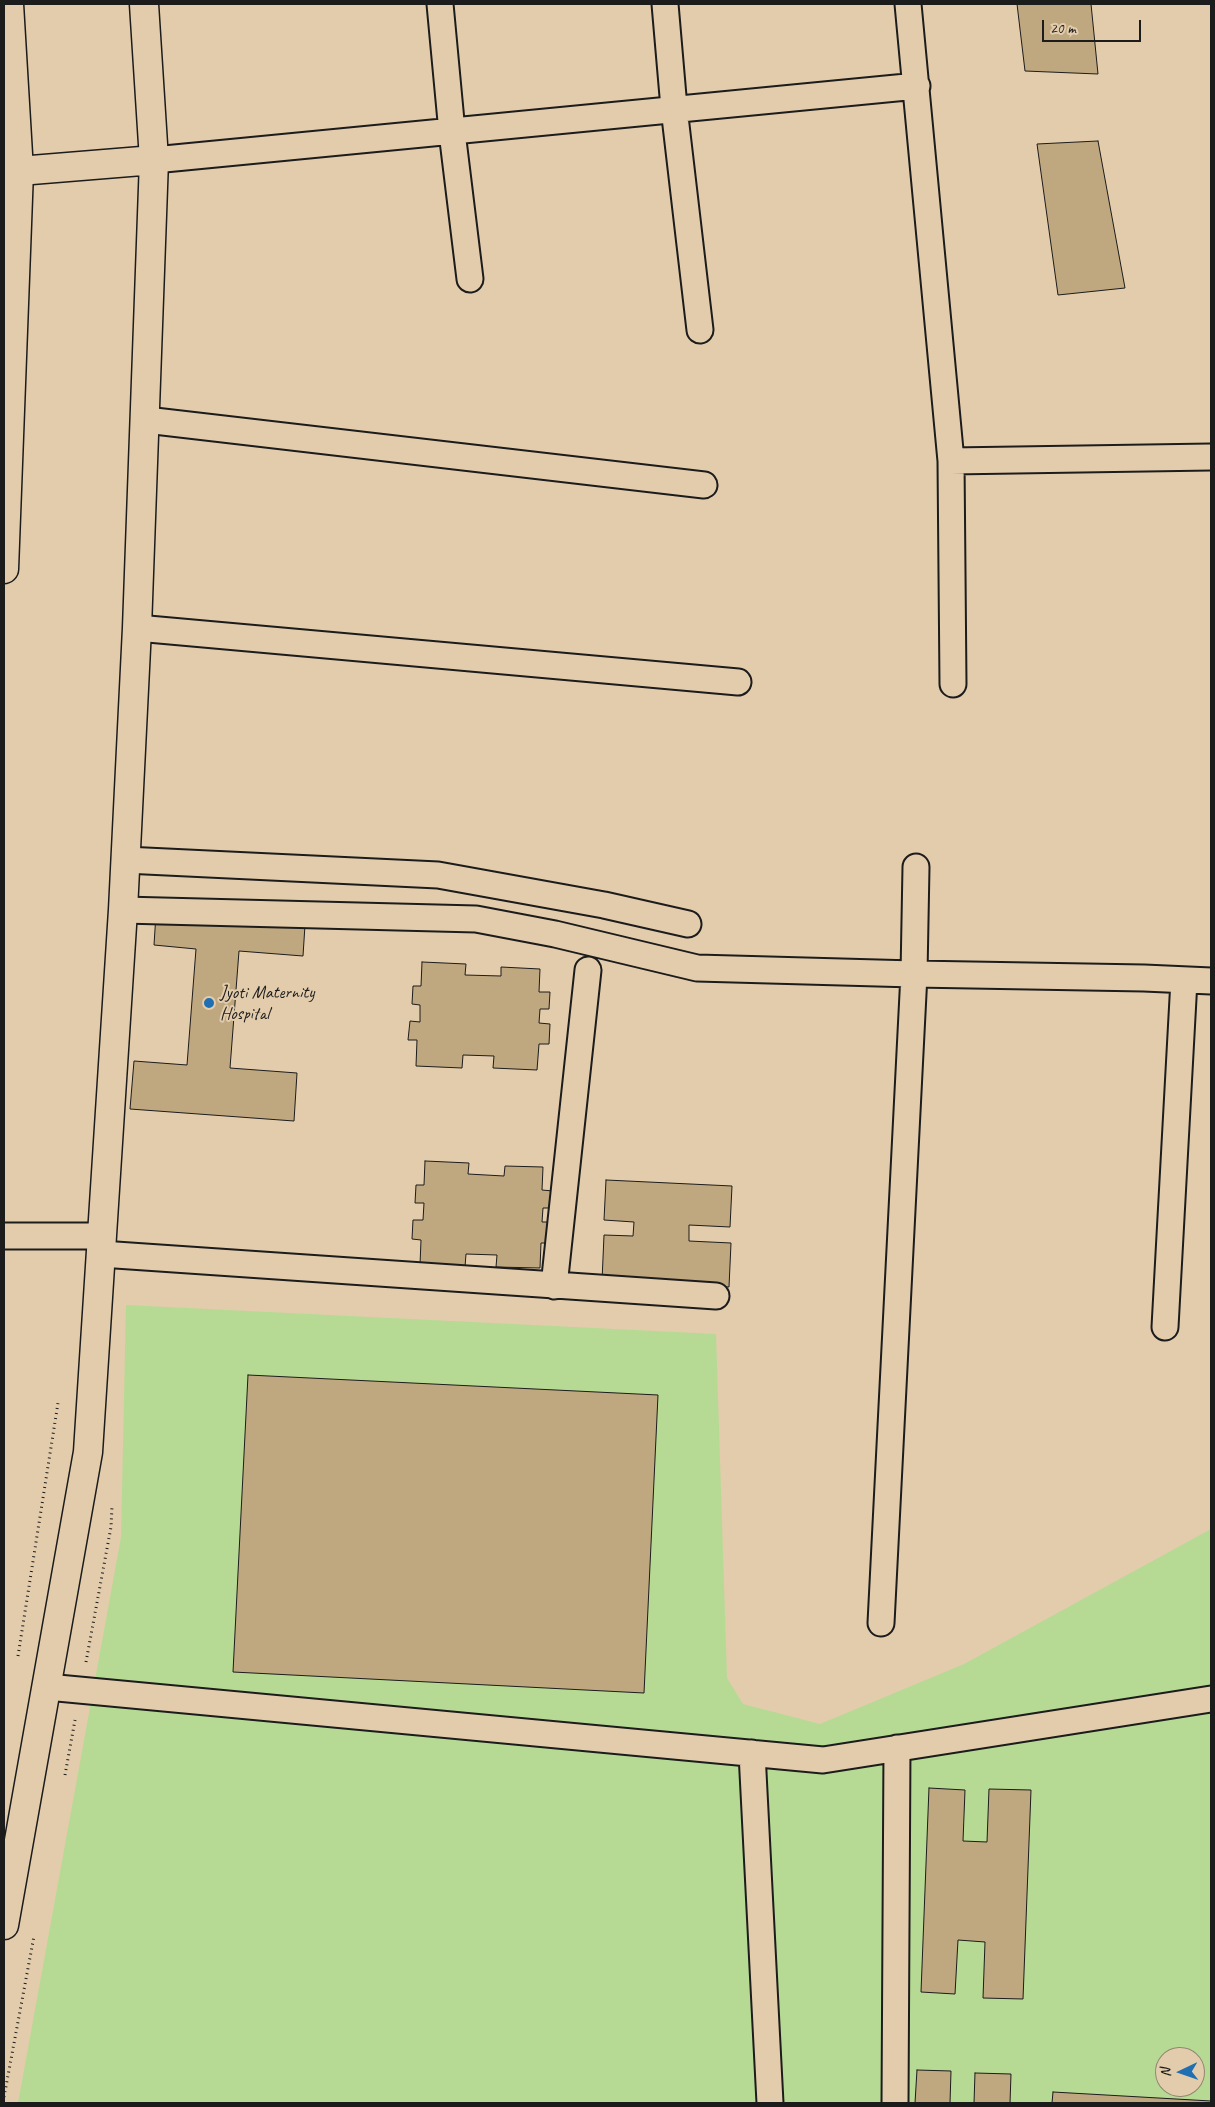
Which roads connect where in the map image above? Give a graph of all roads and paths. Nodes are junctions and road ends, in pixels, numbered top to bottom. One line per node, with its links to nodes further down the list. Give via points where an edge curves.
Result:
1 (9, 4): 10 (street)
2 (144, 4): 9 (street)
3 (440, 4): 8 (street)
4 (665, 4): 7 (street)
5 (908, 4): 6 (street)
6 (917, 86): 7 (street); 15 (street)
7 (674, 108): 8 (street); 12 (street)
8 (452, 132): 9 (street); 11 (street)
9 (154, 160): 10 (street); 13 (street)
10 (19, 171): 17 (street)
11 (470, 278)
12 (700, 330)
13 (146, 420): 16 (street); 18 (street)
14 (1211, 457): 15 (street)
15 (951, 461): 20 (street)
16 (704, 485)
17 (4, 568)
18 (138, 628): 19 (street); 21 (street)
19 (738, 682)
20 (953, 684)
21 (125, 860): 23 (street); 24 (street, via 438,875)
22 (916, 867): 26 (street)
23 (123, 910): 26 (street, via 476,919 698,968); 30 (street)
24 (688, 924)
25 (588, 970): 31 (street)
26 (914, 974): 27 (street); 34 (street)
27 (1184, 980): 28 (street); 33 (street)
28 (1211, 981)
29 (4, 1236): 30 (street)
30 (101, 1245): 31 (street); 35 (street, via 88,1452)
31 (554, 1286): 32 (street)
32 (716, 1296)
33 (1166, 1327)
34 (881, 1623)
35 (46, 1687): 38 (street); 39 (street)
36 (1211, 1699): 37 (street)
37 (898, 1748): 38 (street, via 823,1760); 41 (street)
38 (752, 1753): 40 (street)
39 (4, 1925)
40 (770, 2103)
41 (895, 2103)

